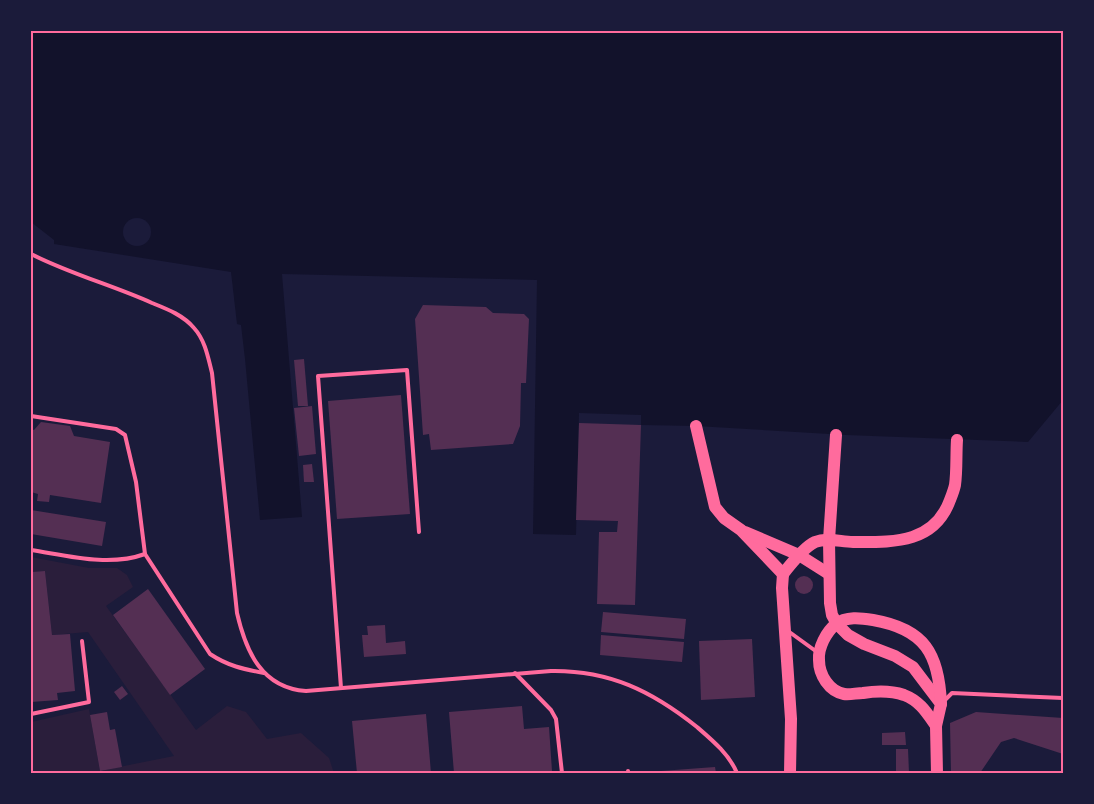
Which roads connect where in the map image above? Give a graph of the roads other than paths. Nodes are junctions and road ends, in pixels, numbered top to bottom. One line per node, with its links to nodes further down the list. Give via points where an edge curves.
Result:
1 (31, 254): 18 (lane, via 176,314 196,330 206,348 212,373 237,613 251,654)
2 (31, 416): 10 (lane, via 116,429 125,435 136,482)
3 (696, 426): 6 (main road, via 715,508)
4 (836, 435): 8 (main road)
5 (957, 440): 8 (main road, via 955,486 946,510 935,525 920,535 902,540 852,542)
6 (741, 530): 11 (main road); 12 (main road)
7 (419, 532): 20 (lane, via 407,370 318,376)
8 (829, 536): 11 (main road, via 815,542); 13 (main road)
9 (31, 550): 10 (lane, via 100,560 131,559)
10 (145, 554): 18 (lane, via 210,654 228,665)
11 (800, 555): 12 (main road); 13 (main road)
12 (783, 574): 15 (main road)
13 (829, 574): 14 (main road, via 830,603)
14 (837, 624): 17 (main road); 22 (main road, via 848,635 913,667); 22 (main road, via 850,618 871,620 896,625 920,639 934,662 940,684)
15 (785, 628): 17 (lane); 27 (main road, via 791,719)
16 (82, 641): 23 (lane, via 89,702)
17 (818, 653): 24 (main road, via 819,670 829,687 845,694 890,692 905,695 922,705)
18 (265, 673): 20 (lane, via 286,688 306,691)
19 (515, 673): 20 (lane); 25 (lane, via 552,710); 26 (lane, via 569,670 628,684 664,703 696,727 726,755)
20 (341, 688)
21 (1063, 698): 22 (lane, via 952,693)
22 (940, 704): 24 (main road)
23 (31, 714)
24 (936, 726): 28 (main road)
25 (562, 773)
26 (736, 773)
27 (790, 773)
28 (937, 773)

